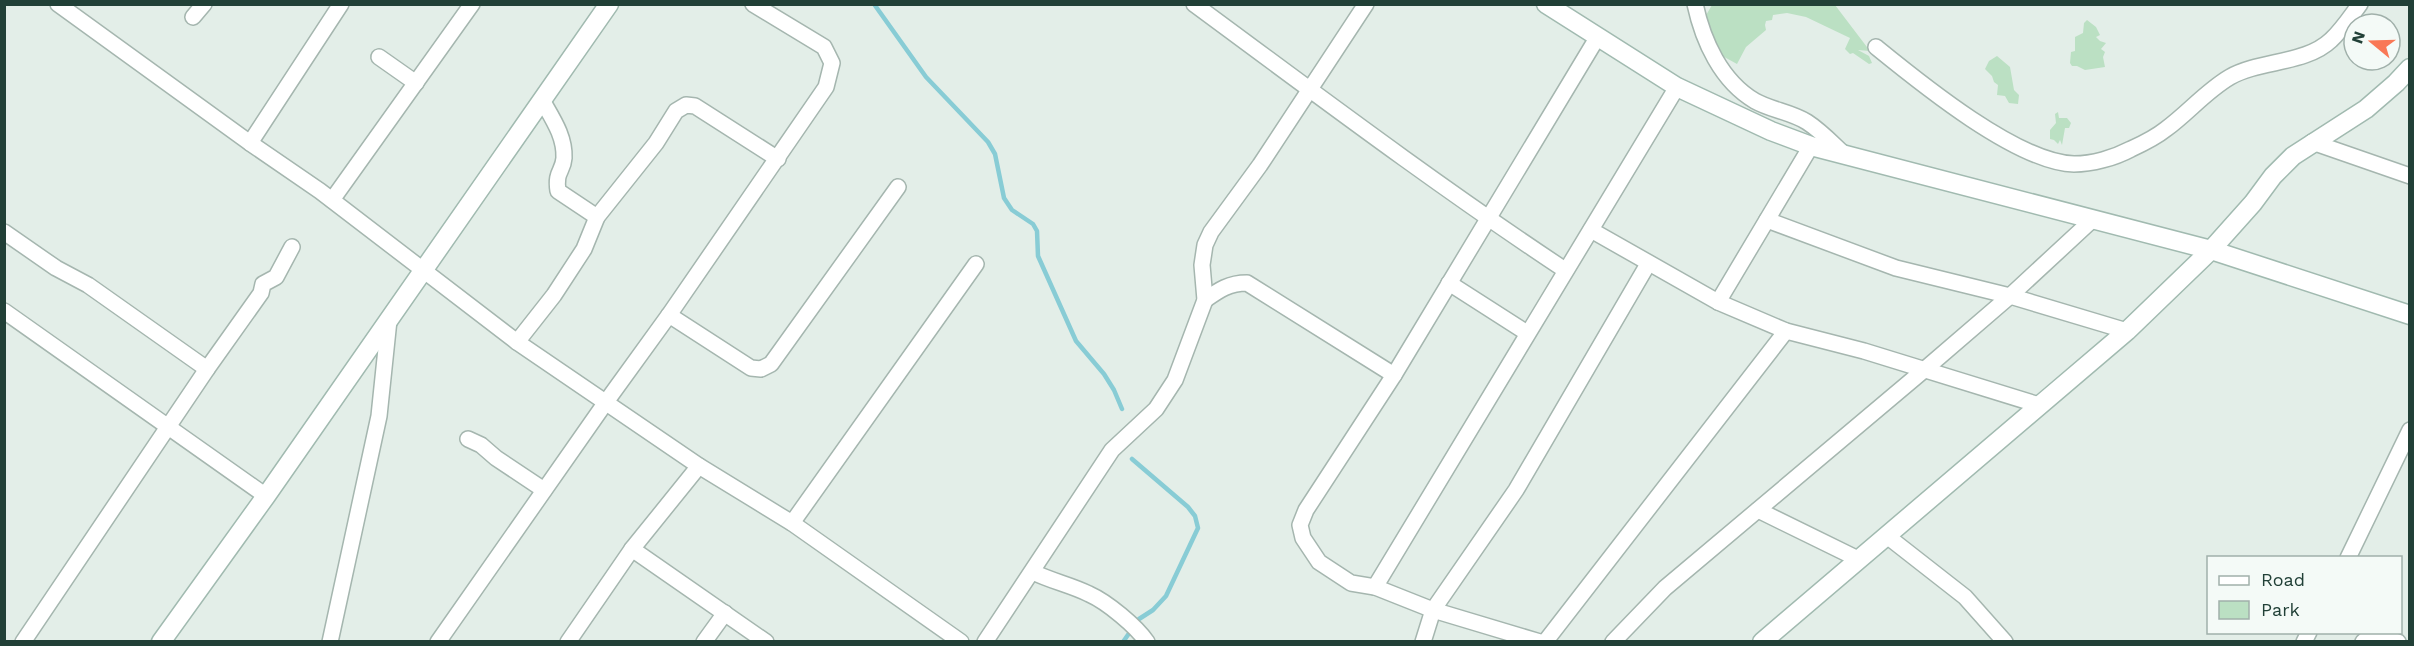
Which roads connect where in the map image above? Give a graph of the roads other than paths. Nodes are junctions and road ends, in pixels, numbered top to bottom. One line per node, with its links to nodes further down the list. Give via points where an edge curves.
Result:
1 (58, 4): 22 (street)
2 (204, 4): 12 (street)
3 (342, 4): 22 (street)
4 (472, 4): 17 (street)
5 (609, 4): 20 (street)
6 (753, 4): 25 (street, via 824,47 832,63 826,87)
7 (1194, 4): 19 (street)
8 (1366, 4): 19 (street)
9 (1546, 4): 13 (street)
10 (1695, 4): 24 (street, via 1711,53 1734,84 1756,101 1806,122)
11 (2360, 4): 14 (street, via 2330,41 2303,56 2244,69 2166,130 2100,161 2073,164 2039,158 2014,144 1937,96)
12 (193, 17)
13 (1597, 38): 18 (street); 30 (street)
14 (1876, 47)
15 (379, 57): 17 (street)
16 (2409, 68): 21 (street, via 2366,109)
17 (416, 83): 28 (street)
18 (1677, 87): 23 (street); 33 (street)
19 (1310, 90): 30 (street); 43 (street, via 1211,232 1202,266)
20 (542, 100): 29 (street, via 560,130 563,146 558,191); 40 (street)
21 (2312, 142): 26 (street); 36 (street, via 2273,176)
22 (250, 143): 28 (street)
23 (1811, 146): 24 (street); 31 (street)
24 (1845, 155): 32 (street)
25 (778, 159): 29 (street, via 695,106 686,105 676,111 656,143); 46 (street)
26 (2409, 176)
27 (898, 187): 46 (street, via 771,364 751,368)
28 (332, 201): 40 (street)
29 (597, 217): 52 (street, via 584,249)
30 (1487, 219): 39 (street); 41 (street)
31 (1767, 220): 42 (street, via 1896,268); 44 (street)
32 (2091, 221): 36 (street); 42 (street)
33 (1591, 230): 38 (street); 39 (street)
34 (4, 232): 53 (street, via 88,285)
35 (292, 247): 53 (street, via 276,277 263,284 261,293)
36 (2211, 250): 47 (street); 50 (street)
37 (976, 264): 65 (street)
38 (1648, 264): 44 (street); 72 (street, via 1516,490)
39 (1564, 270): 51 (street)
40 (423, 271): 48 (street); 52 (street)
41 (1449, 283): 51 (street); 55 (street)
42 (2010, 296): 50 (street); 54 (street)
43 (1205, 300): 55 (street, via 1234,283 1247,283); 70 (street, via 1175,380 1156,409 1113,450)
44 (1718, 302): 49 (street)
45 (4, 311): 58 (street)
46 (669, 315): 56 (street)
47 (2409, 315)
48 (389, 320): 63 (street); 76 (street, via 379,416)
49 (1786, 331): 54 (street); 85 (street)
50 (2127, 331): 57 (street)
51 (1527, 333): 71 (street)
52 (518, 342): 56 (street)
53 (207, 369): 58 (street)
54 (1924, 370): 57 (street); 64 (street)
55 (1394, 375): 71 (street, via 1300,525 1303,538 1319,562 1352,583)
56 (606, 402): 61 (street); 62 (street)
57 (2039, 405): 66 (street)
58 (168, 426): 63 (street); 74 (street)
59 (2409, 430): 68 (street)
60 (468, 440): 62 (street)
61 (699, 466): 65 (street); 67 (street)
62 (544, 490): 77 (street)
63 (266, 496): 75 (street)
64 (1758, 510): 69 (street); 86 (street, via 1665,588)
65 (792, 523): 81 (street)
66 (1887, 536): 69 (street); 88 (street, via 1965,597)
67 (632, 549): 73 (street); 78 (street)
68 (2349, 556)
69 (1858, 559): 87 (street)
70 (1033, 572): 82 (street); 83 (street, via 1090,594 1141,632)
71 (1376, 587): 72 (street)
72 (1433, 610): 84 (street); 85 (street)
73 (725, 613): 79 (street); 80 (street)
74 (22, 642)
75 (161, 642)
76 (330, 642)
77 (438, 642)
78 (568, 642)
79 (704, 642)
80 (766, 642)
81 (961, 642)
82 (985, 642)
83 (1147, 642)
84 (1423, 642)
85 (1542, 642)
86 (1613, 642)
87 (1762, 642)
88 (2006, 642)
89 (2362, 642): 90 (street, via 2373,637)
90 (2397, 642)

